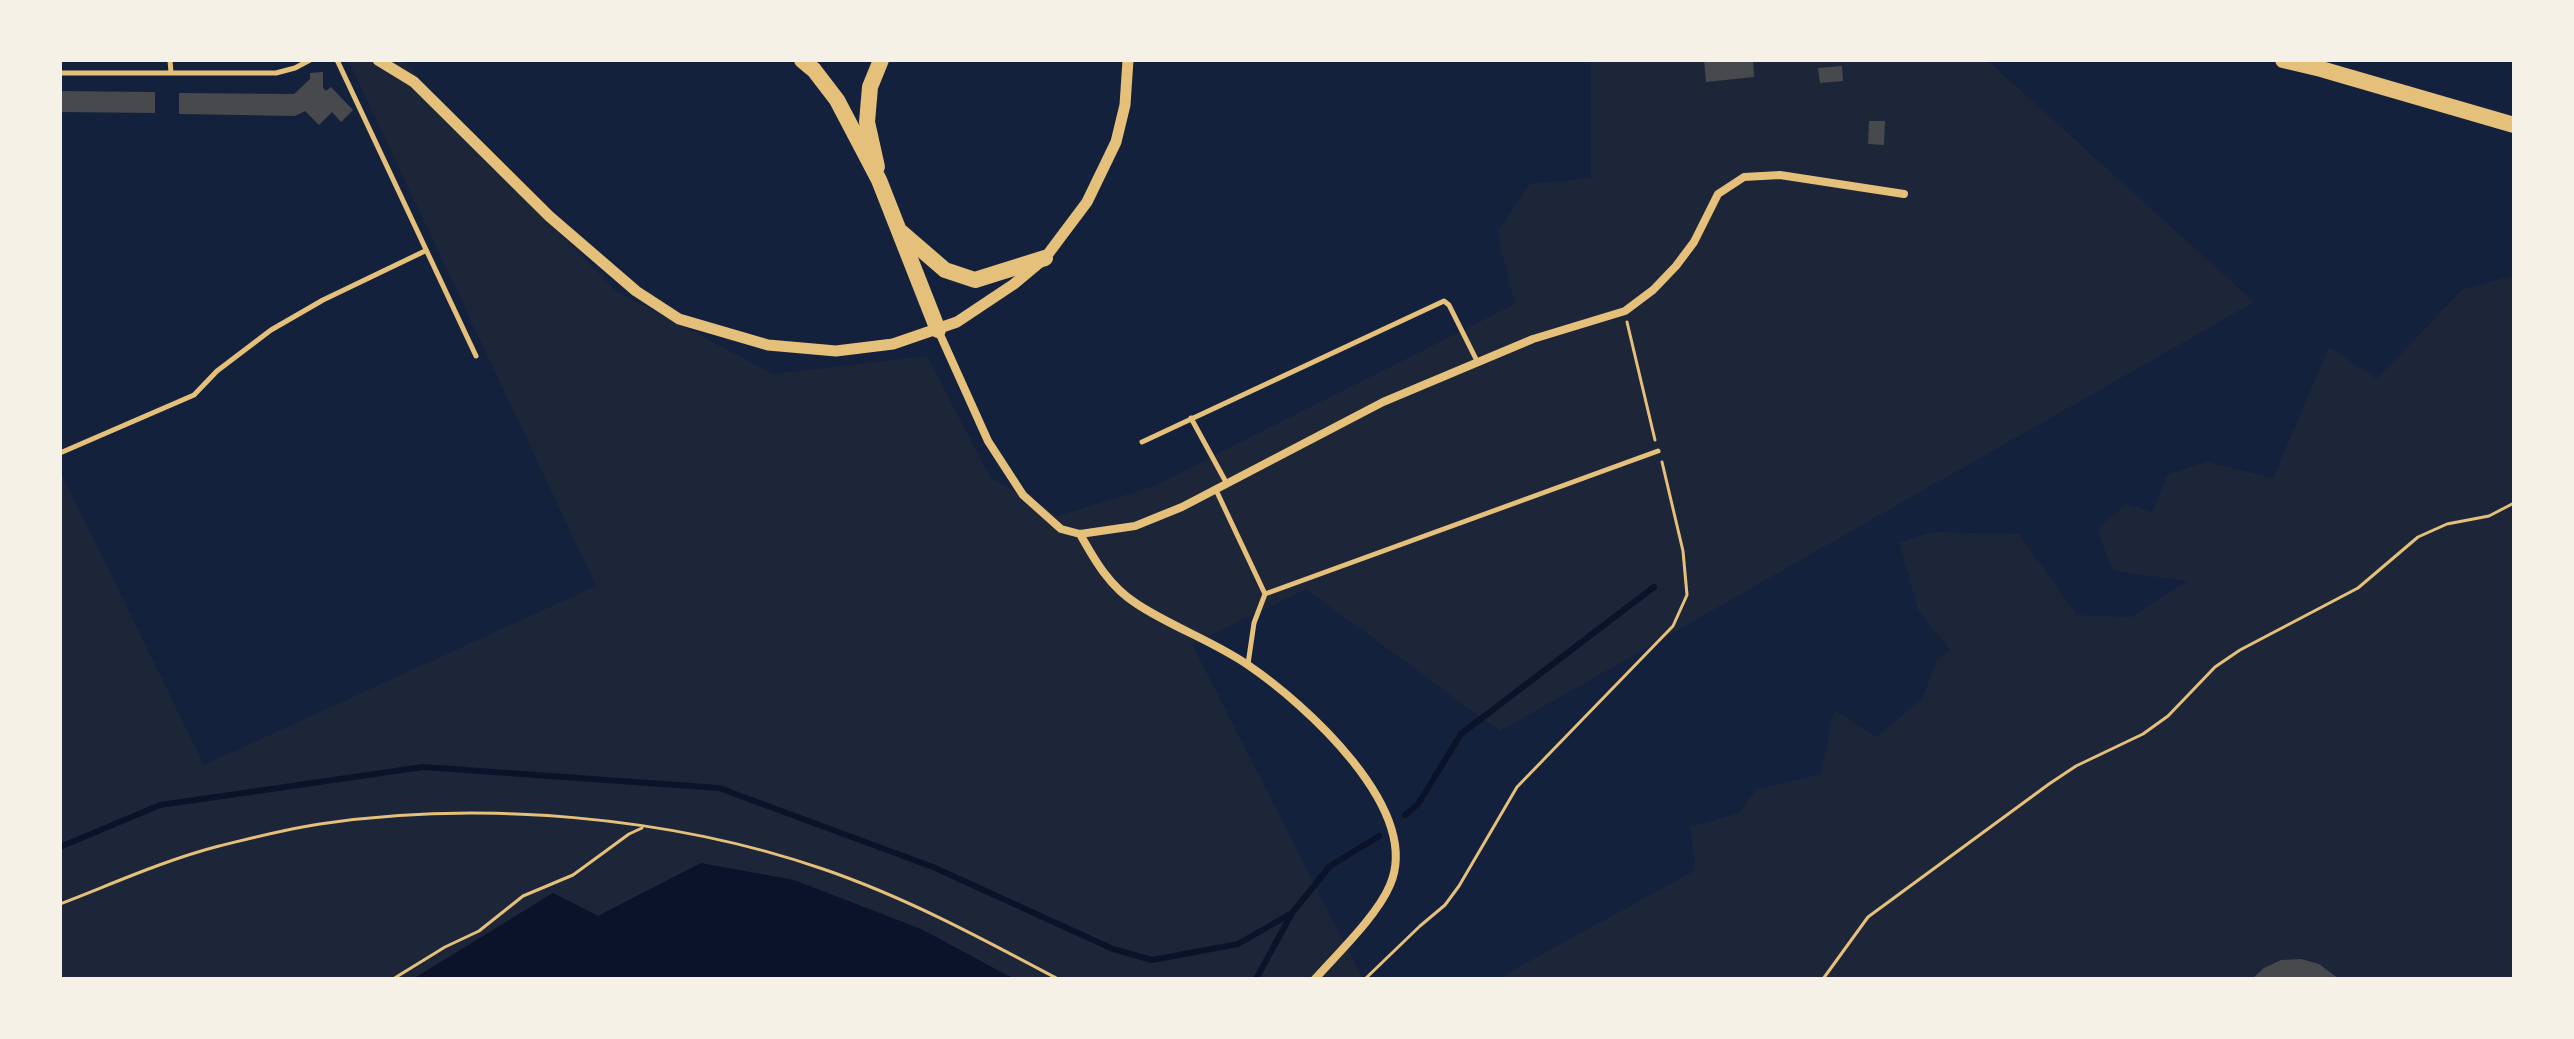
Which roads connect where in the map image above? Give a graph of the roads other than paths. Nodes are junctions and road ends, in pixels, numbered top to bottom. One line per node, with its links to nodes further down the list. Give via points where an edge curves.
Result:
1 (170, 60): 10 (lane)
2 (310, 60): 10 (lane, via 276,73)
3 (337, 60): 15 (lane)
4 (378, 60): 17 (street, via 414,82 559,226 636,291 679,319 768,345 836,351 893,344)
5 (802, 60): 12 (highway, via 837,100)
6 (881, 60): 12 (highway, via 870,87 867,122)
7 (1128, 60): 16 (street, via 1116,142 1087,202)
8 (2283, 60): 11 (highway)
9 (60, 73): 10 (lane)
10 (171, 73)
11 (2514, 125)
12 (879, 180): 14 (highway)
13 (1904, 194): 19 (street, via 1780,175 1744,177 1718,194 1676,266 1625,311)
14 (899, 231): 16 (highway, via 945,270 975,280); 17 (highway)
15 (425, 251): 18 (lane); 23 (lane, via 271,330 194,395)
16 (1045, 258): 17 (street, via 984,307)
17 (938, 330): 26 (street, via 988,441 1023,495 1061,529)
18 (476, 356)
19 (1477, 361): 20 (lane, via 1444,301); 24 (street, via 1383,402)
20 (1191, 418): 21 (lane); 24 (lane)
21 (1142, 442)
22 (1658, 451): 27 (lane)
23 (60, 453)
24 (1227, 484): 25 (street)
25 (1216, 490): 26 (street, via 1135,526); 27 (lane)
26 (1080, 534): 28 (street, via 1099,569 1135,603)
27 (1265, 594): 28 (lane)
28 (1248, 664): 29 (street, via 1296,702 1363,772 1382,803 1397,850 1391,884 1377,908)
29 (1315, 979)

